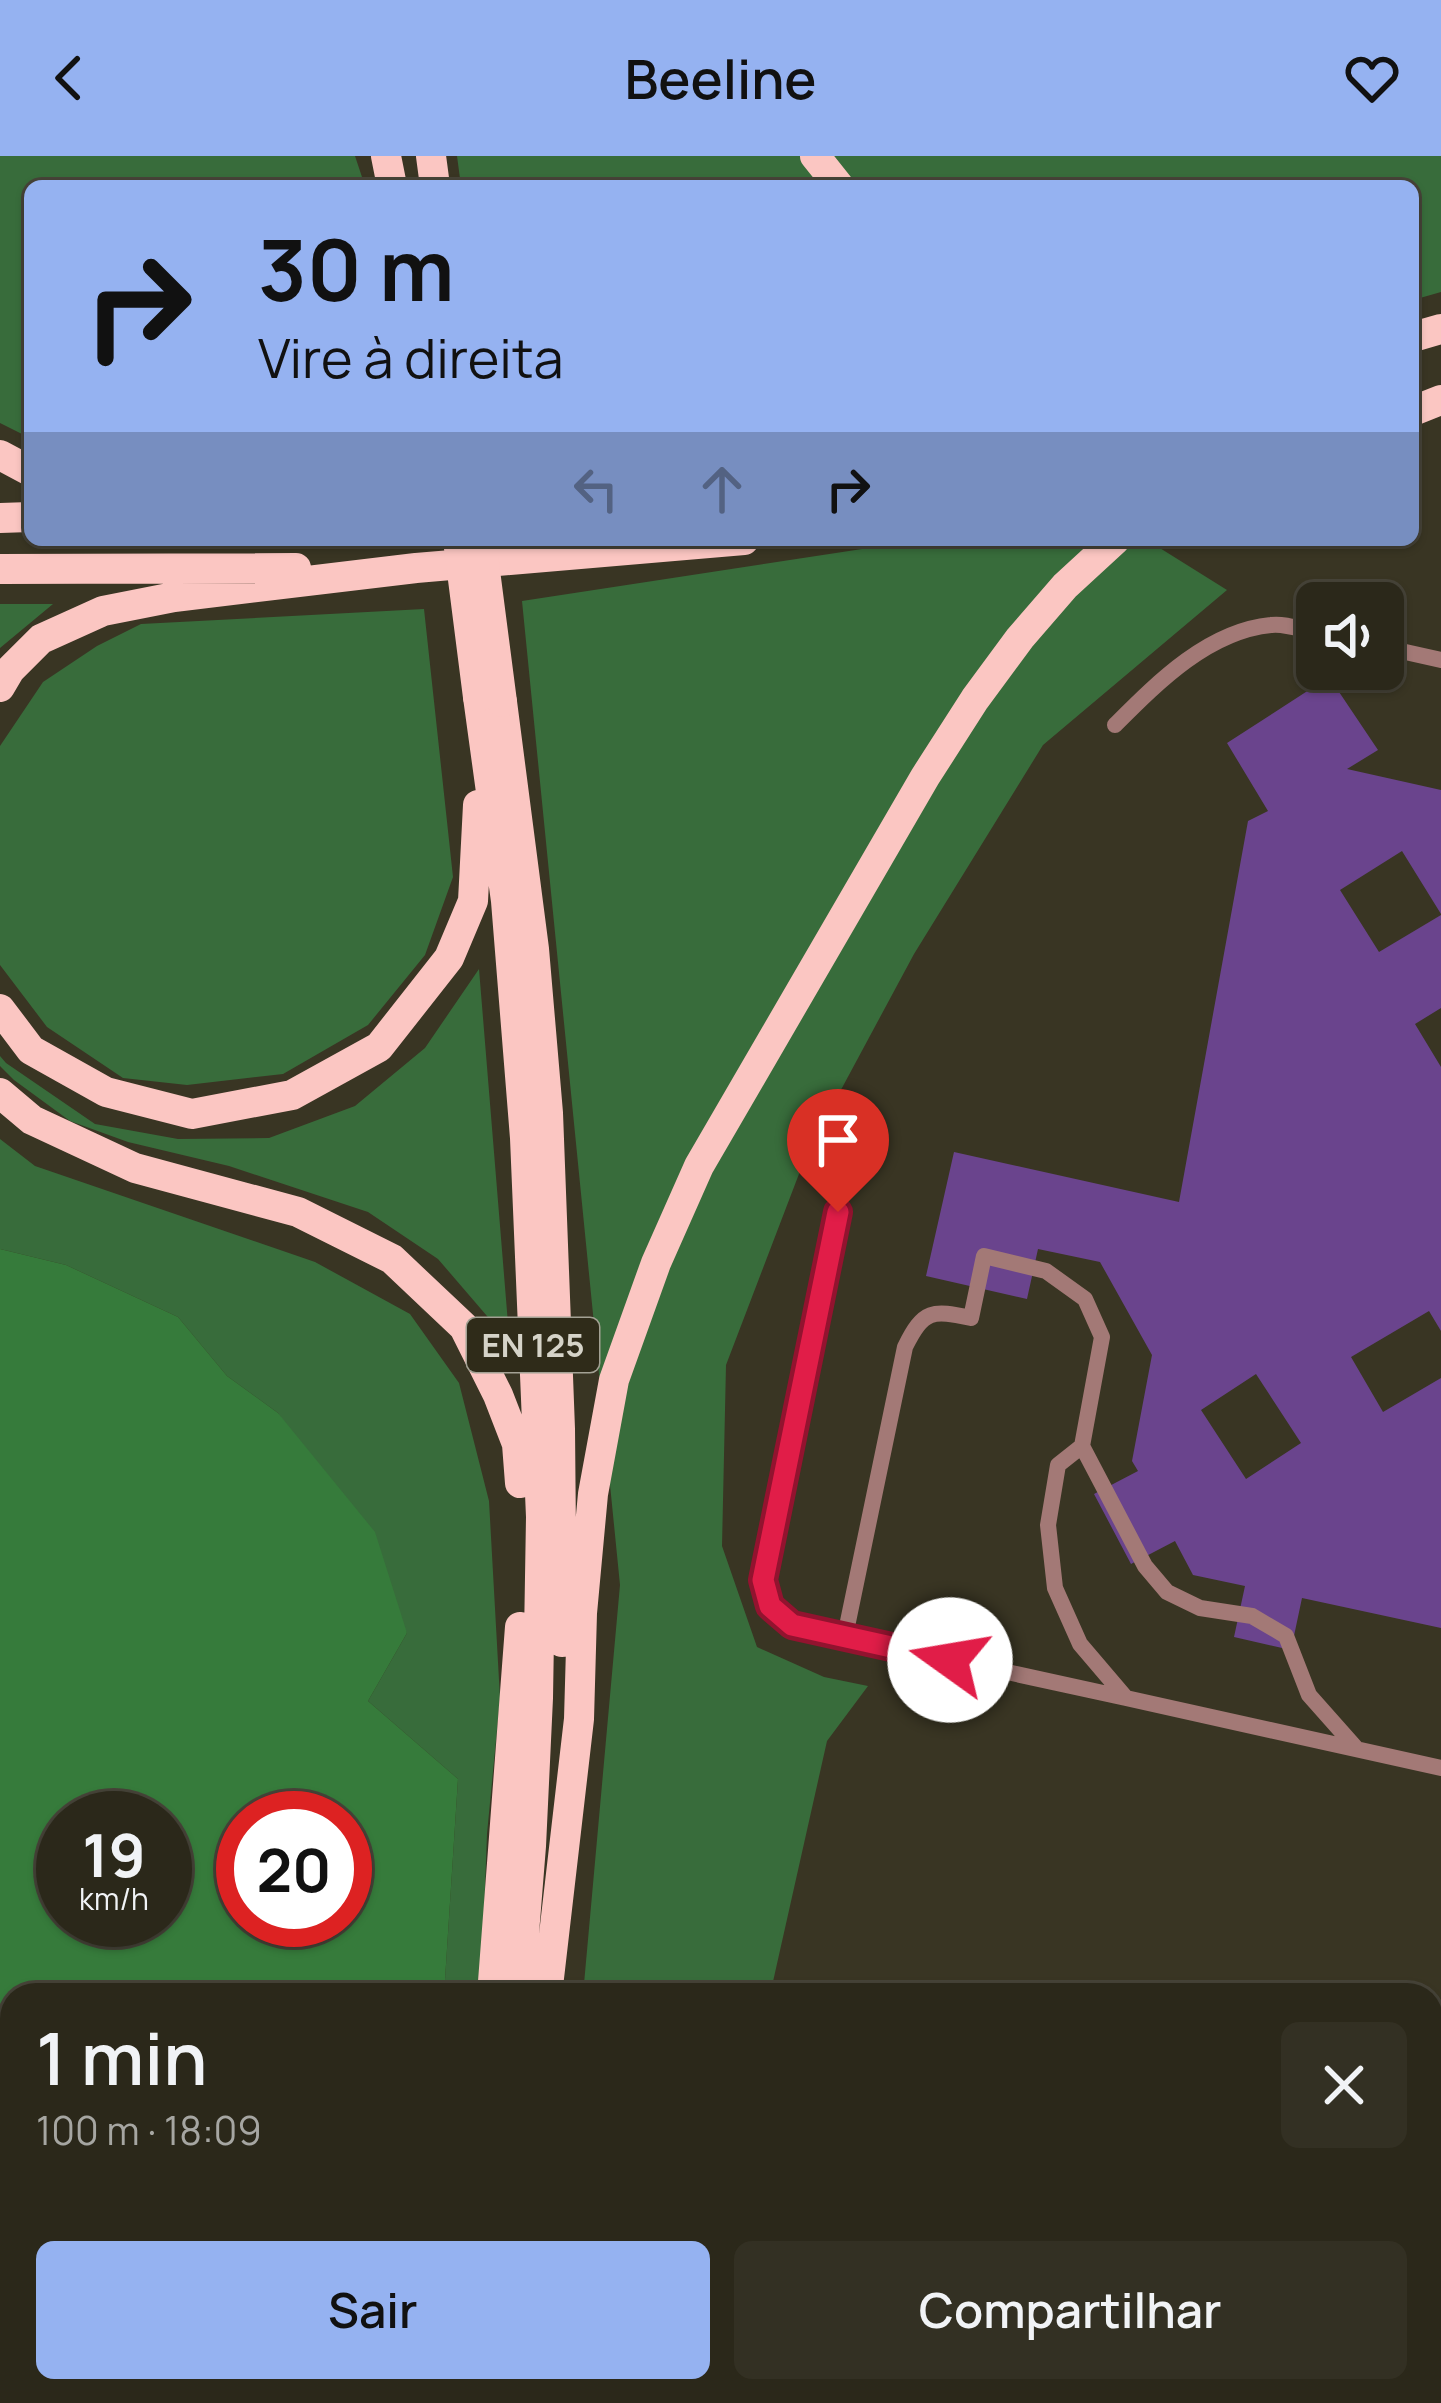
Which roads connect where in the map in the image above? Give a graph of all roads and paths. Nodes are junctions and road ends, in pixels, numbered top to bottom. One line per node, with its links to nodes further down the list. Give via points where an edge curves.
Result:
1 (815, 156): 2 (main road)
2 (833, 180)
3 (459, 546): 13 (main road, EN 125, bridge)
4 (481, 546): 13 (main road, EN 125, bridge)
5 (674, 546): 7 (main road)
6 (1108, 546): 26 (main road, via 1020,638 925,777 699,1166 656,1263 614,1380 593,1494 579,1719)
7 (416, 568): 8 (main road); 12 (main road, via 103,611 41,639)
8 (0, 569)
9 (1296, 628): 14 (lane, via 1230,633 1159,681)
10 (1404, 652): 11 (lane)
11 (1441, 660)
12 (0, 686)
13 (490, 700): 15 (main road, via 473,901 449,958 379,1047 292,1095 192,1114 106,1092 32,1050); 24 (main road, EN 125, via 524,1114 541,1517); 25 (main road, EN 125, via 534,949 548,1113 562,1625)
14 (1114, 725)
15 (0, 1009)
16 (0, 1094): 23 (main road, via 32,1120 136,1168 298,1212 392,1259 464,1327 517,1444 523,1525)
17 (842, 1188): 19 (lane, via 763,1580 770,1606 792,1625)
18 (1082, 1446): 19 (lane, via 1102,1337 1085,1298 1046,1271 984,1256 971,1318 938,1311 917,1323 905,1347); 20 (lane, via 1058,1465 1048,1525 1055,1588 1080,1644); 21 (lane, via 1167,1592 1200,1608 1252,1616 1286,1636 1309,1695)
19 (845, 1636): 20 (lane)
20 (1126, 1698): 21 (lane)
21 (1356, 1748): 22 (lane)
22 (1441, 1768)
23 (493, 1983)
24 (520, 1983)
25 (547, 1983)
26 (547, 1983)

